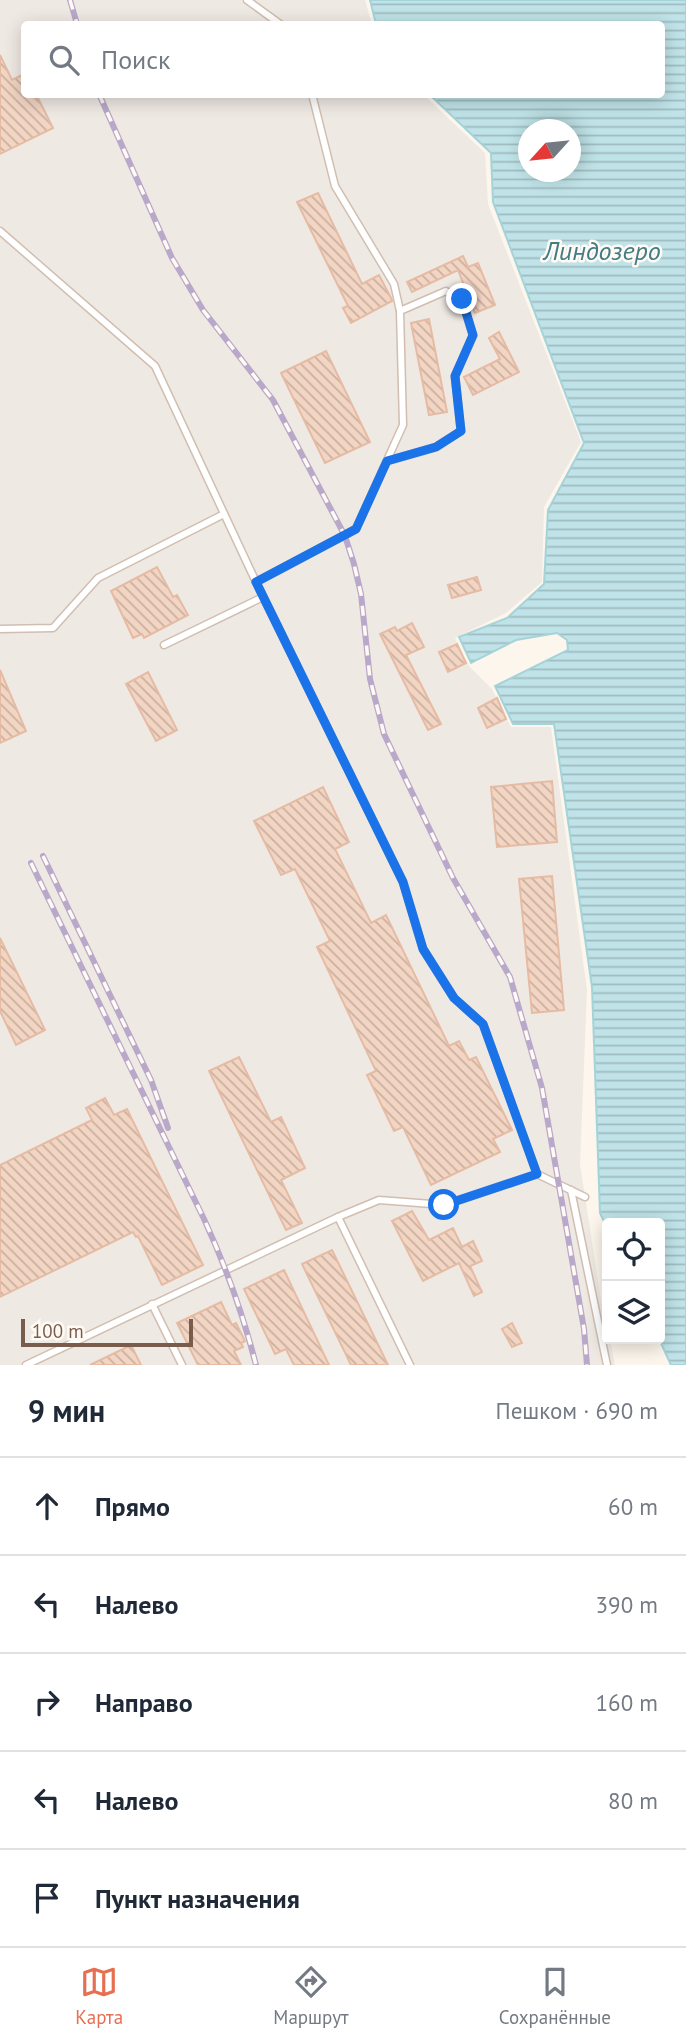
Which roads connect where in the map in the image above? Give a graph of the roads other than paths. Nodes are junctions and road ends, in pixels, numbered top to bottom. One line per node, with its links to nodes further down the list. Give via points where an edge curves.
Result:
1 (247, 0): 2 (lane)
2 (276, 21)
3 (313, 98): 5 (lane, via 335,186 394,284)
4 (0, 231): 7 (lane, via 155,366)
5 (400, 311): 6 (lane, via 403,425); 6 (lane, via 446,291 462,299 473,335 455,376 461,431 436,447)
6 (387, 461): 8 (lane, via 356,529)
7 (224, 514): 8 (lane); 10 (lane, via 97,578 52,628)
8 (256, 582): 9 (lane)
9 (263, 597): 11 (lane); 12 (lane, via 403,882 423,949 454,998 483,1024)
10 (0, 629)
11 (164, 645)
12 (537, 1174): 13 (lane); 15 (lane, via 444,1205 379,1200)
13 (571, 1190): 14 (lane); 20 (lane)
14 (585, 1197)
15 (338, 1217): 16 (lane); 19 (lane)
16 (152, 1304): 17 (lane); 18 (lane)
17 (26, 1365)
18 (182, 1365)
19 (410, 1365)
20 (607, 1365)

